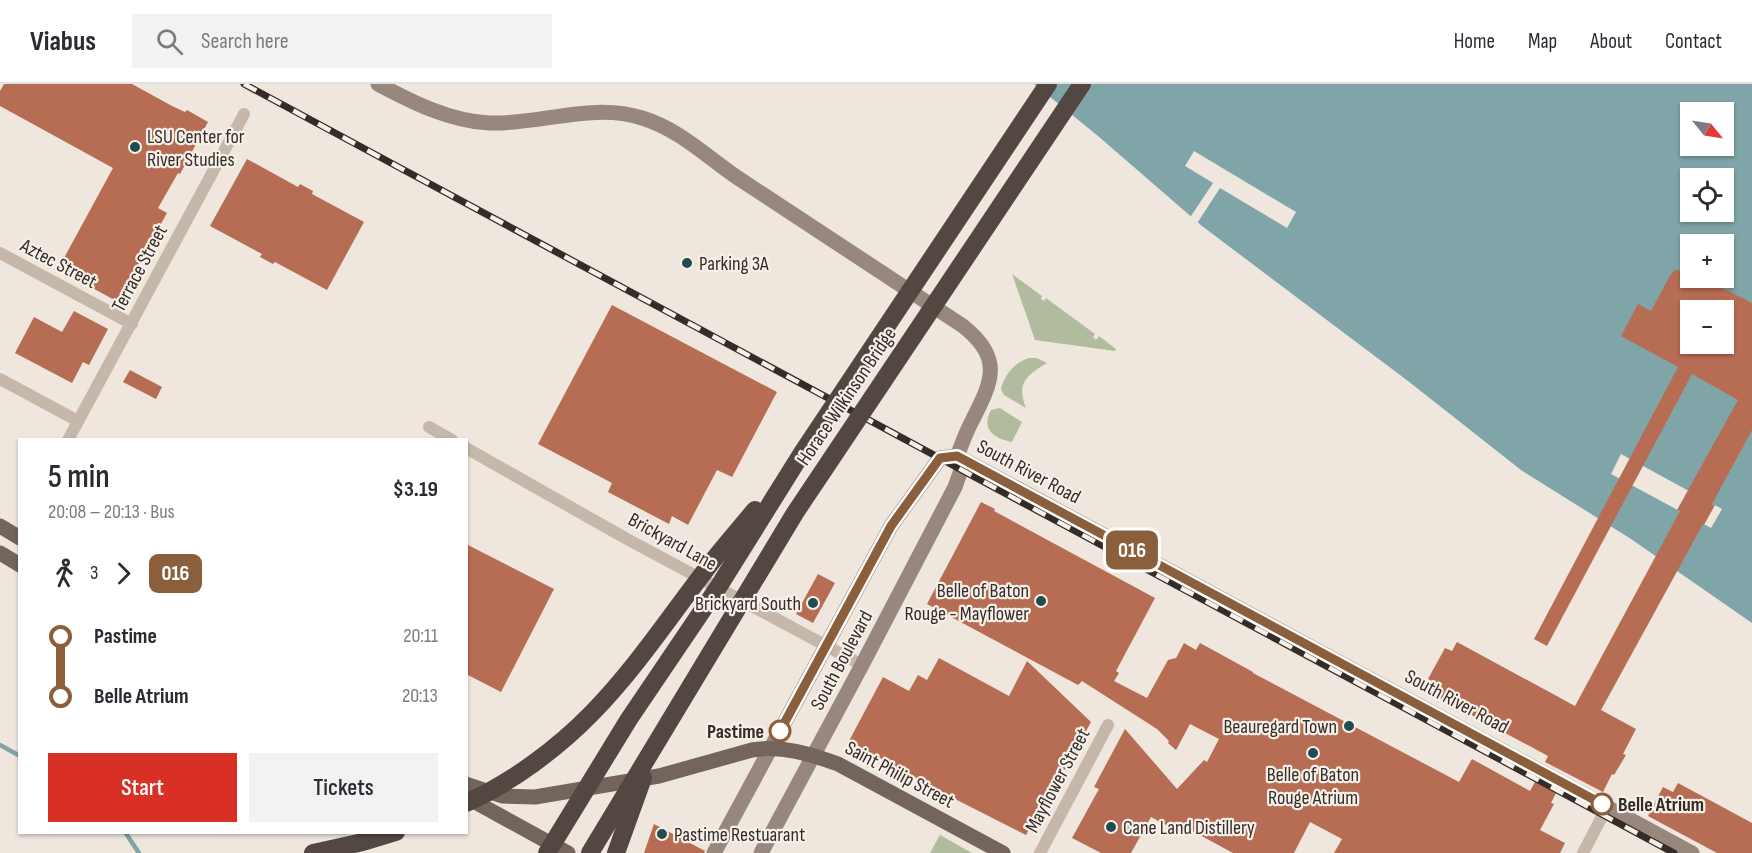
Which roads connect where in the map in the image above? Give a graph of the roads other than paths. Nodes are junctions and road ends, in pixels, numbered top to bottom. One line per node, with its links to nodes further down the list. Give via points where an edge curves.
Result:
1 (378, 84): 14 (main road, South River Road, via 431,110 469,121 490,123 618,112 655,122 679,135 979,340 988,356 990,381)
2 (1048, 84): 13 (highway, Horace Wilkinson Bridge, bridge)
3 (1082, 84): 22 (highway, Horace Wilkinson Bridge, bridge, via 795,513)
4 (244, 114): 6 (street, Terrace Street)
5 (0, 253): 6 (street, Aztec Street)
6 (132, 324): 8 (street, Terrace Street)
7 (0, 379): 8 (street)
8 (78, 421): 10 (street, Terrace Street)
9 (429, 427): 11 (street)
10 (69, 438)
11 (448, 438)
12 (468, 449): 19 (street, Brickyard Lane)
13 (802, 453): 27 (highway, bridge, via 592,714 528,767); 31 (highway, bridge, via 719,586 629,718)
14 (957, 456): 19 (main road, South Boulevard, via 940,458 918,486 891,526); 20 (main road, South Boulevard, via 961,470 955,487); 28 (main road, South River Road)
15 (0, 526): 16 (main road)
16 (18, 533)
17 (1, 557): 18 (main road)
18 (18, 564)
19 (826, 646): 20 (street, Brickyard Lane); 23 (main road, South Boulevard)
20 (862, 665): 24 (main road, South Boulevard)
21 (1108, 725): 38 (street, Mayflower Street)
22 (657, 740): 33 (highway, bridge); 34 (highway, bridge)
23 (771, 748): 24 (main road, Saint Philip Street); 25 (main road, Saint Philip Street, via 747,750 659,776 536,797 502,796); 35 (main road, South Boulevard)
24 (813, 755): 36 (main road, South Boulevard); 37 (main road, Saint Philip Street, via 838,764)
25 (468, 785)
26 (468, 798): 32 (main road)
27 (468, 802)
28 (1607, 807): 39 (street); 40 (main road, South River Road)
29 (389, 834): 30 (highway)
30 (314, 853)
31 (547, 853)
32 (568, 853)
33 (590, 853)
34 (616, 853)
35 (714, 853)
36 (761, 853)
37 (1003, 853)
38 (1040, 853)
39 (1583, 853)
40 (1692, 853)

